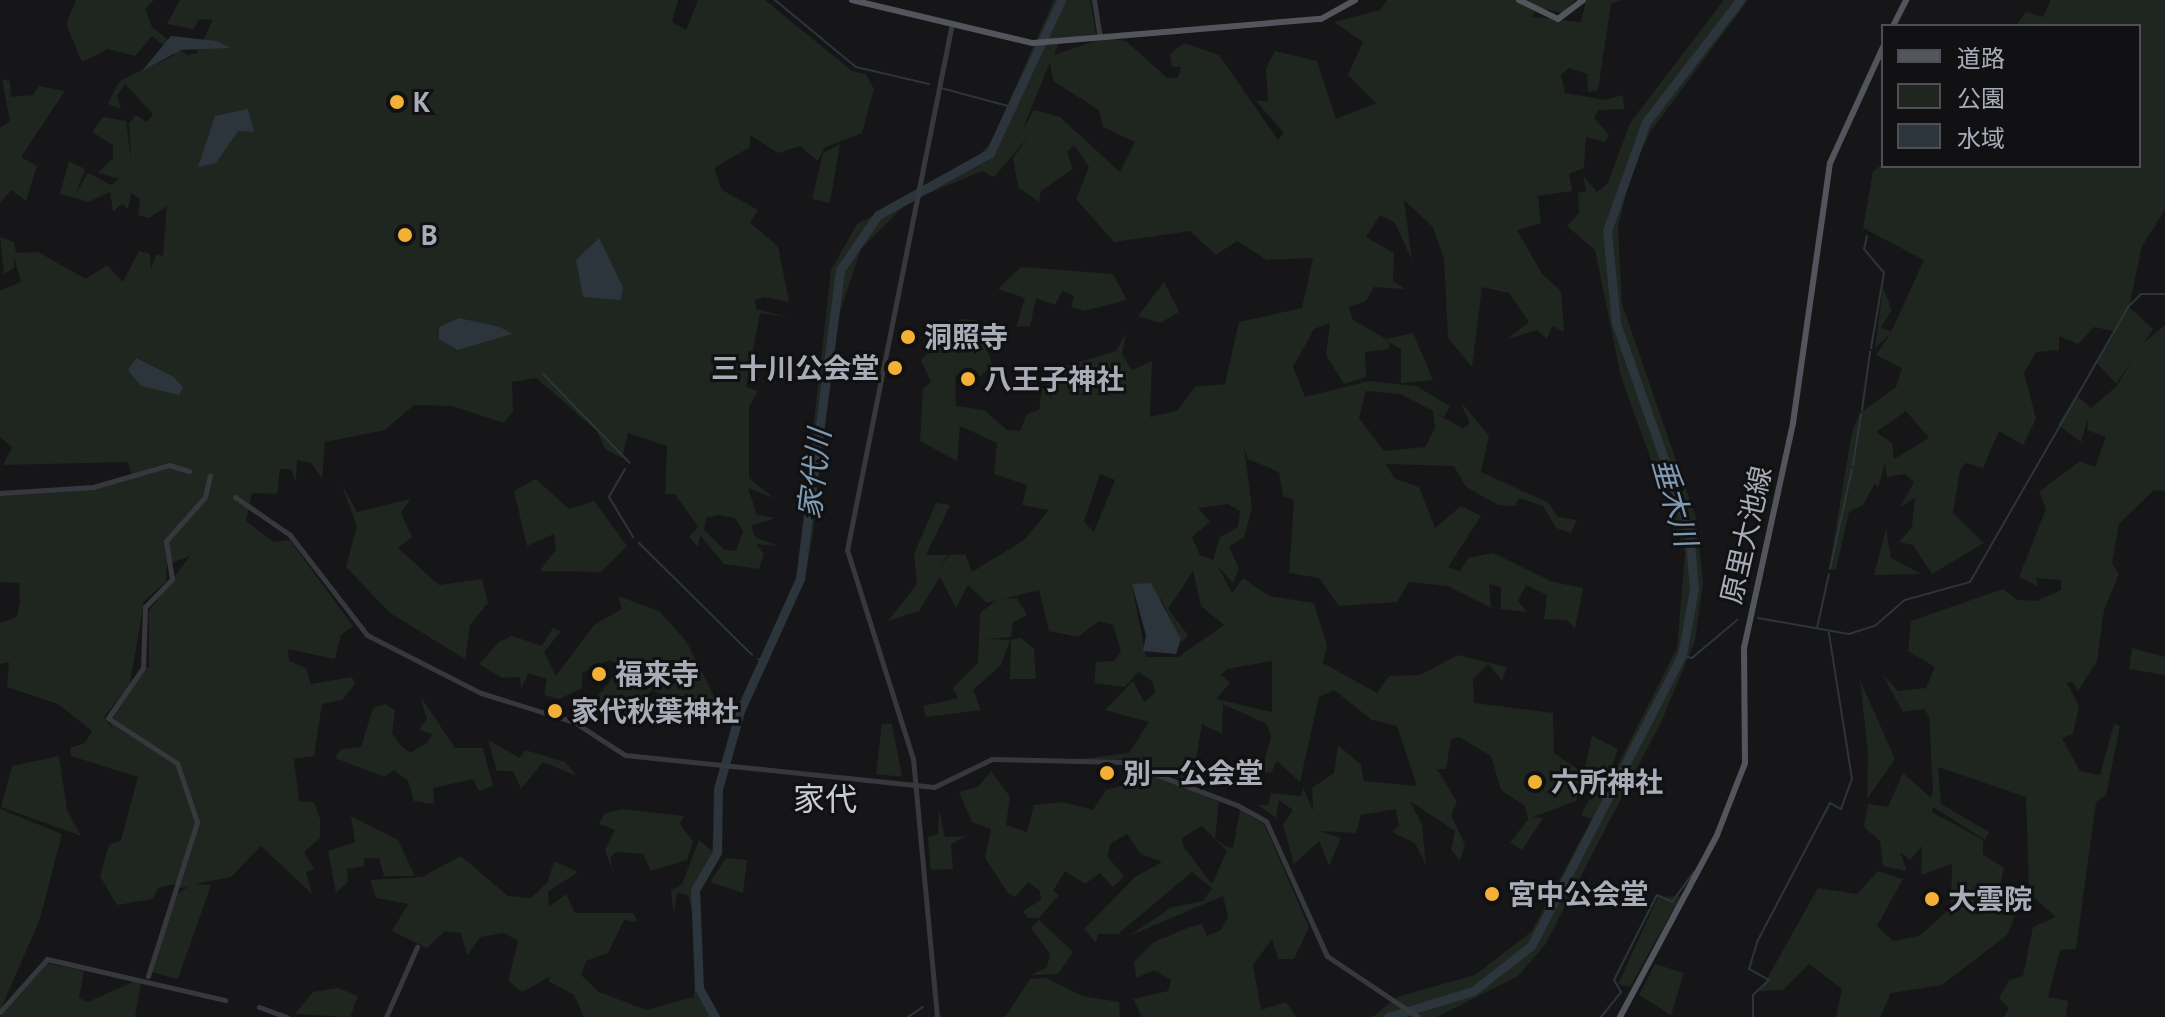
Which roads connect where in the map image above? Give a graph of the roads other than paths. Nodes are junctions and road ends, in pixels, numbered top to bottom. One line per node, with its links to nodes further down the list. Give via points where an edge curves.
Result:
1 (852, 0): 8 (main road)
2 (1094, 0): 9 (street)
3 (1355, 0): 9 (main road, via 1321,19)
4 (1519, 0): 5 (main road, via 1558,19)
5 (1583, 0)
6 (1906, 0): 7 (main road)
7 (1894, 24)
8 (951, 28): 9 (main road, via 1033,43); 15 (street, via 847,550)
9 (1100, 39)
10 (1881, 51): 25 (main road, 原里大池線, via 1830,163 1793,423 1744,648 1745,763 1717,835)
11 (189, 471): 13 (street, via 169,465 93,487)
12 (210, 476): 17 (street, via 205,497 166,541 172,579 145,607 143,668 108,718 177,763 197,822)
13 (0, 493)
14 (235, 497): 15 (street, via 290,535 367,635 481,693 578,724 617,753)
15 (918, 786): 23 (street); 24 (street, via 940,787 1008,757 1123,762 1237,805 1266,821 1327,956)
16 (417, 947): 22 (street)
17 (148, 976): 18 (street); 20 (street, via 47,959)
18 (225, 1000)
19 (259, 1007): 21 (street)
20 (0, 1012)
21 (286, 1017)
22 (386, 1017)
23 (937, 1017)
24 (1418, 1017)
25 (1620, 1017)

